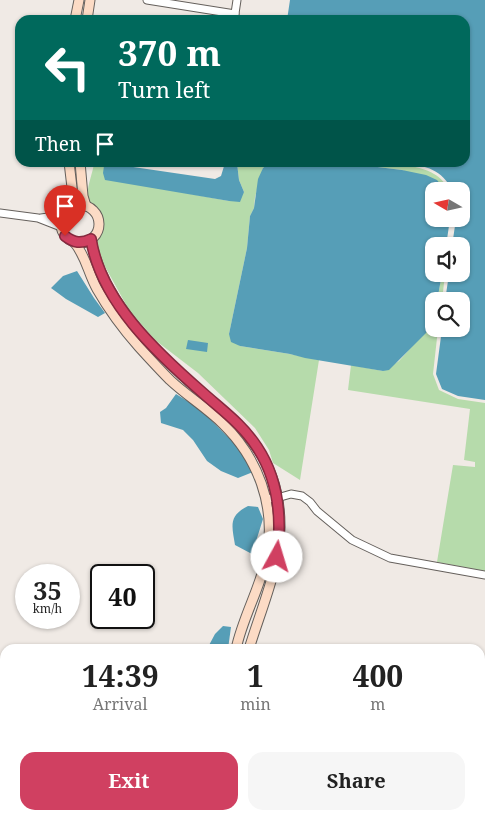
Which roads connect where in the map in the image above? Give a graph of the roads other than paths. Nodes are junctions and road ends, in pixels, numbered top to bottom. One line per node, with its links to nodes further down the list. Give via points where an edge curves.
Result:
1 (78, 0): 5 (street)
2 (90, 0): 6 (street)
3 (147, 0): 7 (street)
4 (237, 0): 8 (street)
5 (76, 15)
6 (88, 15)
7 (224, 15)
8 (234, 15)
9 (70, 167): 11 (street)
10 (80, 167): 12 (street)
11 (72, 206): 12 (street); 14 (street)
12 (86, 206): 17 (street, via 95,213 98,224)
13 (0, 213): 15 (street)
14 (63, 215): 15 (street); 16 (street)
15 (38, 218): 16 (street)
16 (61, 227): 18 (street, via 65,236)
17 (91, 239): 18 (street); 19 (street, via 94,256 120,305 148,340)
18 (74, 242): 20 (street, via 109,309)
19 (182, 374): 20 (street); 21 (street, via 234,419 253,441 270,471)
20 (170, 380): 22 (street, via 238,440 256,469)
21 (277, 498): 22 (street); 23 (street, via 291,494 302,496 352,540 390,558); 25 (street, via 280,526 277,557)
22 (266, 499): 24 (street, via 269,518 267,556)
23 (485, 574)
24 (237, 644)
25 (251, 644)

